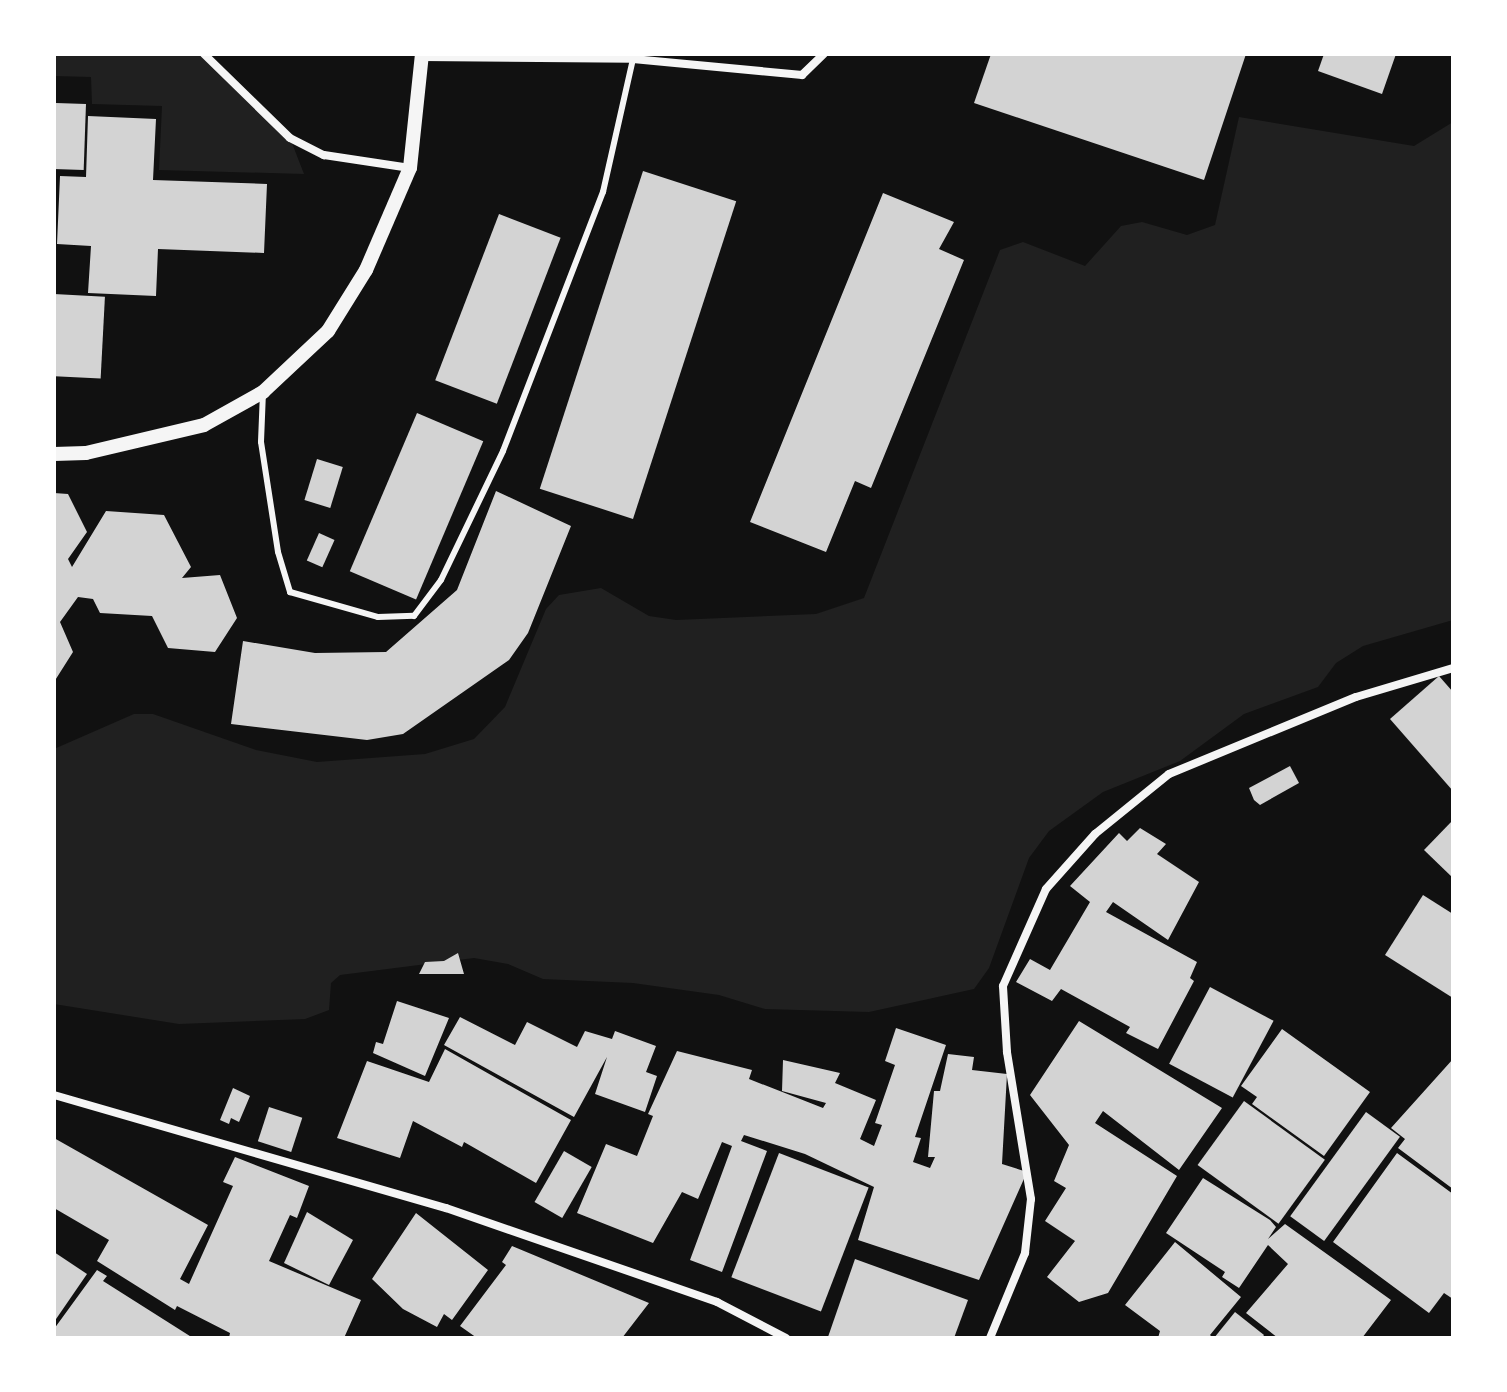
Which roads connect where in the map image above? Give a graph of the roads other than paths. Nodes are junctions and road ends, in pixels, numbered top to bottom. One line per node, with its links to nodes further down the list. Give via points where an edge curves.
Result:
1 (204, 54): 5 (street, via 290,138 324,155)
2 (824, 54): 4 (street, via 802,75)
3 (422, 55): 4 (street); 5 (street)
4 (633, 59): 6 (lane, via 603,192 503,451 441,580 414,616 378,617 290,592 278,552 261,442)
5 (410, 168): 6 (street, via 366,270 328,331)
6 (263, 392): 7 (street, via 204,425 86,453)
7 (54, 454)
8 (1453, 668): 11 (street, via 1356,697 1169,774 1095,834 1046,889 1003,986 1007,1052 1031,1199 1025,1253)
9 (54, 1095): 10 (street, via 446,1208 717,1302)
10 (786, 1338)
11 (990, 1338)

